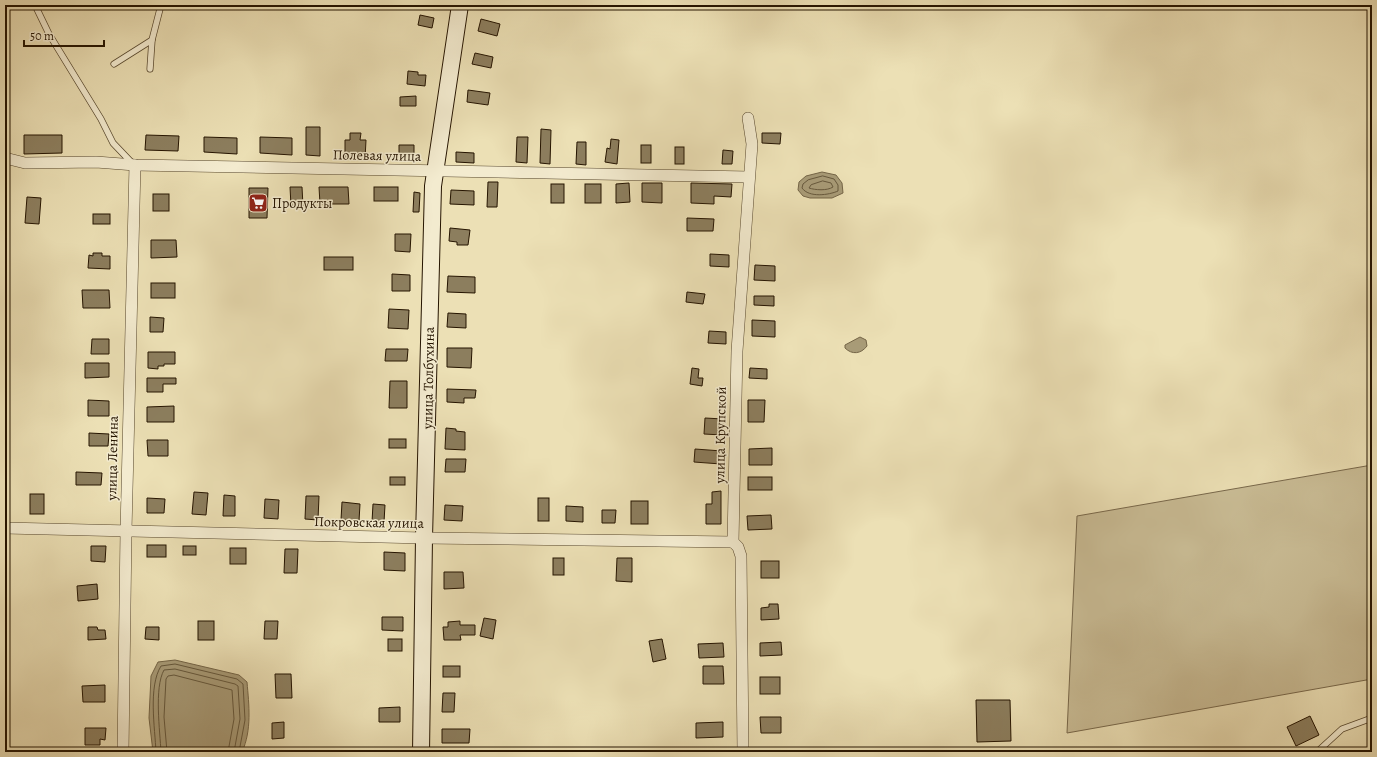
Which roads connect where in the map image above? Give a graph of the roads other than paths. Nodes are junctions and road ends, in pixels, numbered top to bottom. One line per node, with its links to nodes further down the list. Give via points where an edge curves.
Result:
1 (35, 5): 9 (lane, via 49,34 113,143)
2 (161, 5): 4 (lane)
3 (460, 5): 10 (main road, улица Толбухина)
4 (152, 40): 5 (lane); 6 (lane)
5 (114, 64)
6 (150, 69)
7 (748, 118): 11 (street, улица Крупской, via 752,144)
8 (6, 160): 9 (street, Полевая улица, via 25,163 96,162)
9 (135, 165): 10 (street, Полевая улица); 13 (street, улица Ленина)
10 (435, 172): 11 (street, Полевая улица); 14 (main road, улица Толбухина)
11 (749, 177): 15 (street, улица Крупской, via 737,352)
12 (5, 528): 13 (street, Покровская улица)
13 (126, 531): 14 (street, Покровская улица); 17 (street, улица Ленина)
14 (424, 538): 15 (street, Покровская улица); 18 (main road, улица Толбухина)
15 (733, 542): 19 (street, улица Крупской, via 741,556)
16 (1372, 718): 20 (lane, via 1342,729)
17 (123, 752)
18 (421, 752)
19 (743, 752)
20 (1316, 752)

